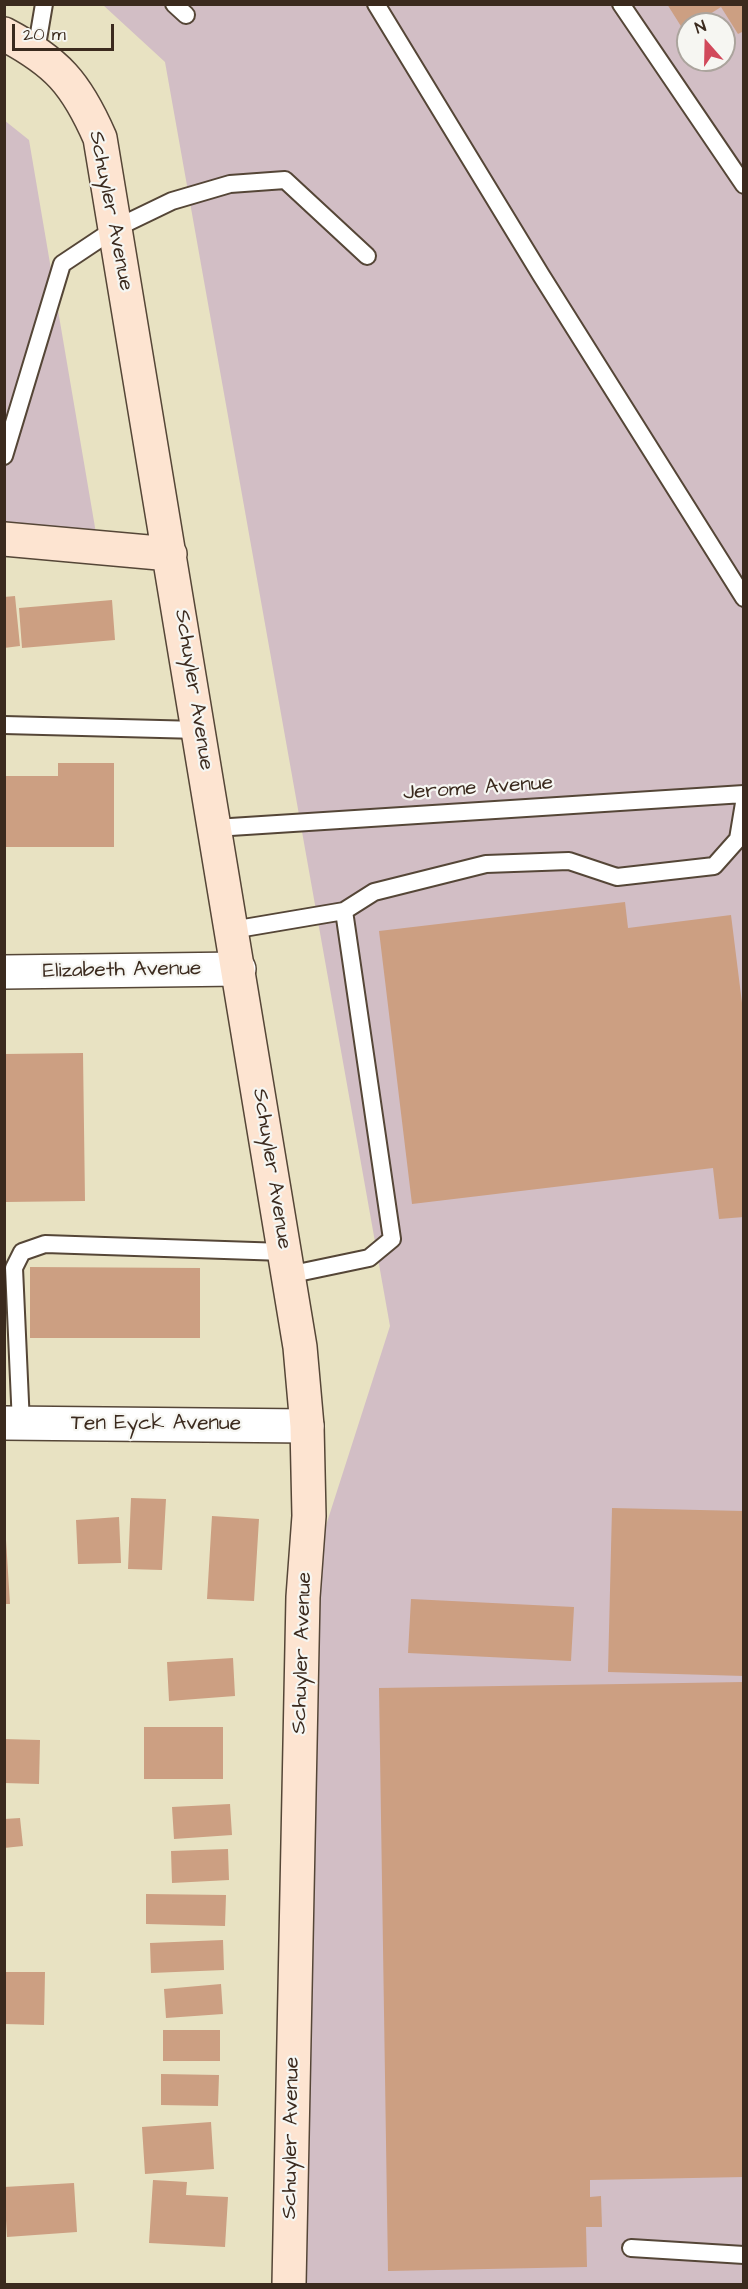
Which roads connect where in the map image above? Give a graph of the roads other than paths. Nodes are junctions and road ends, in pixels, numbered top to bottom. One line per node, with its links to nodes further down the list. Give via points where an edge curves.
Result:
1 (44, 4): 5 (lane)
2 (376, 4): 12 (lane)
3 (621, 4): 6 (lane)
4 (4, 34): 5 (street, Schuyler Avenue)
5 (36, 51): 7 (street, Schuyler Avenue, via 64,76 86,106 100,138)
6 (744, 185)
7 (116, 228): 8 (lane, via 182,198 230,184 285,180); 9 (lane, via 62,264); 11 (street, Schuyler Avenue)
8 (367, 256)
9 (4, 456)
10 (4, 539): 11 (street)
11 (170, 554): 14 (street, Schuyler Avenue)
12 (744, 598)
13 (4, 725): 14 (lane)
14 (199, 730): 17 (street, Schuyler Avenue)
15 (744, 794): 17 (lane, Jerome Avenue)
16 (744, 803): 18 (lane, via 738,839 714,866 617,877 569,861 486,864 374,892)
17 (215, 828): 19 (street, Schuyler Avenue)
18 (344, 910): 19 (lane); 22 (lane, via 392,1239 369,1258)
19 (232, 930): 20 (street, Schuyler Avenue)
20 (239, 969): 21 (street, Elizabeth Avenue); 22 (street, Schuyler Avenue)
21 (4, 972)
22 (286, 1263): 23 (lane, via 45,1244 22,1252 14,1268); 24 (street, Schuyler Avenue)
23 (13, 1423): 24 (street, Ten Eyck Avenue)
24 (308, 1426): 27 (street, Schuyler Avenue)
25 (632, 2248): 26 (lane)
26 (744, 2254)
27 (289, 2284)

